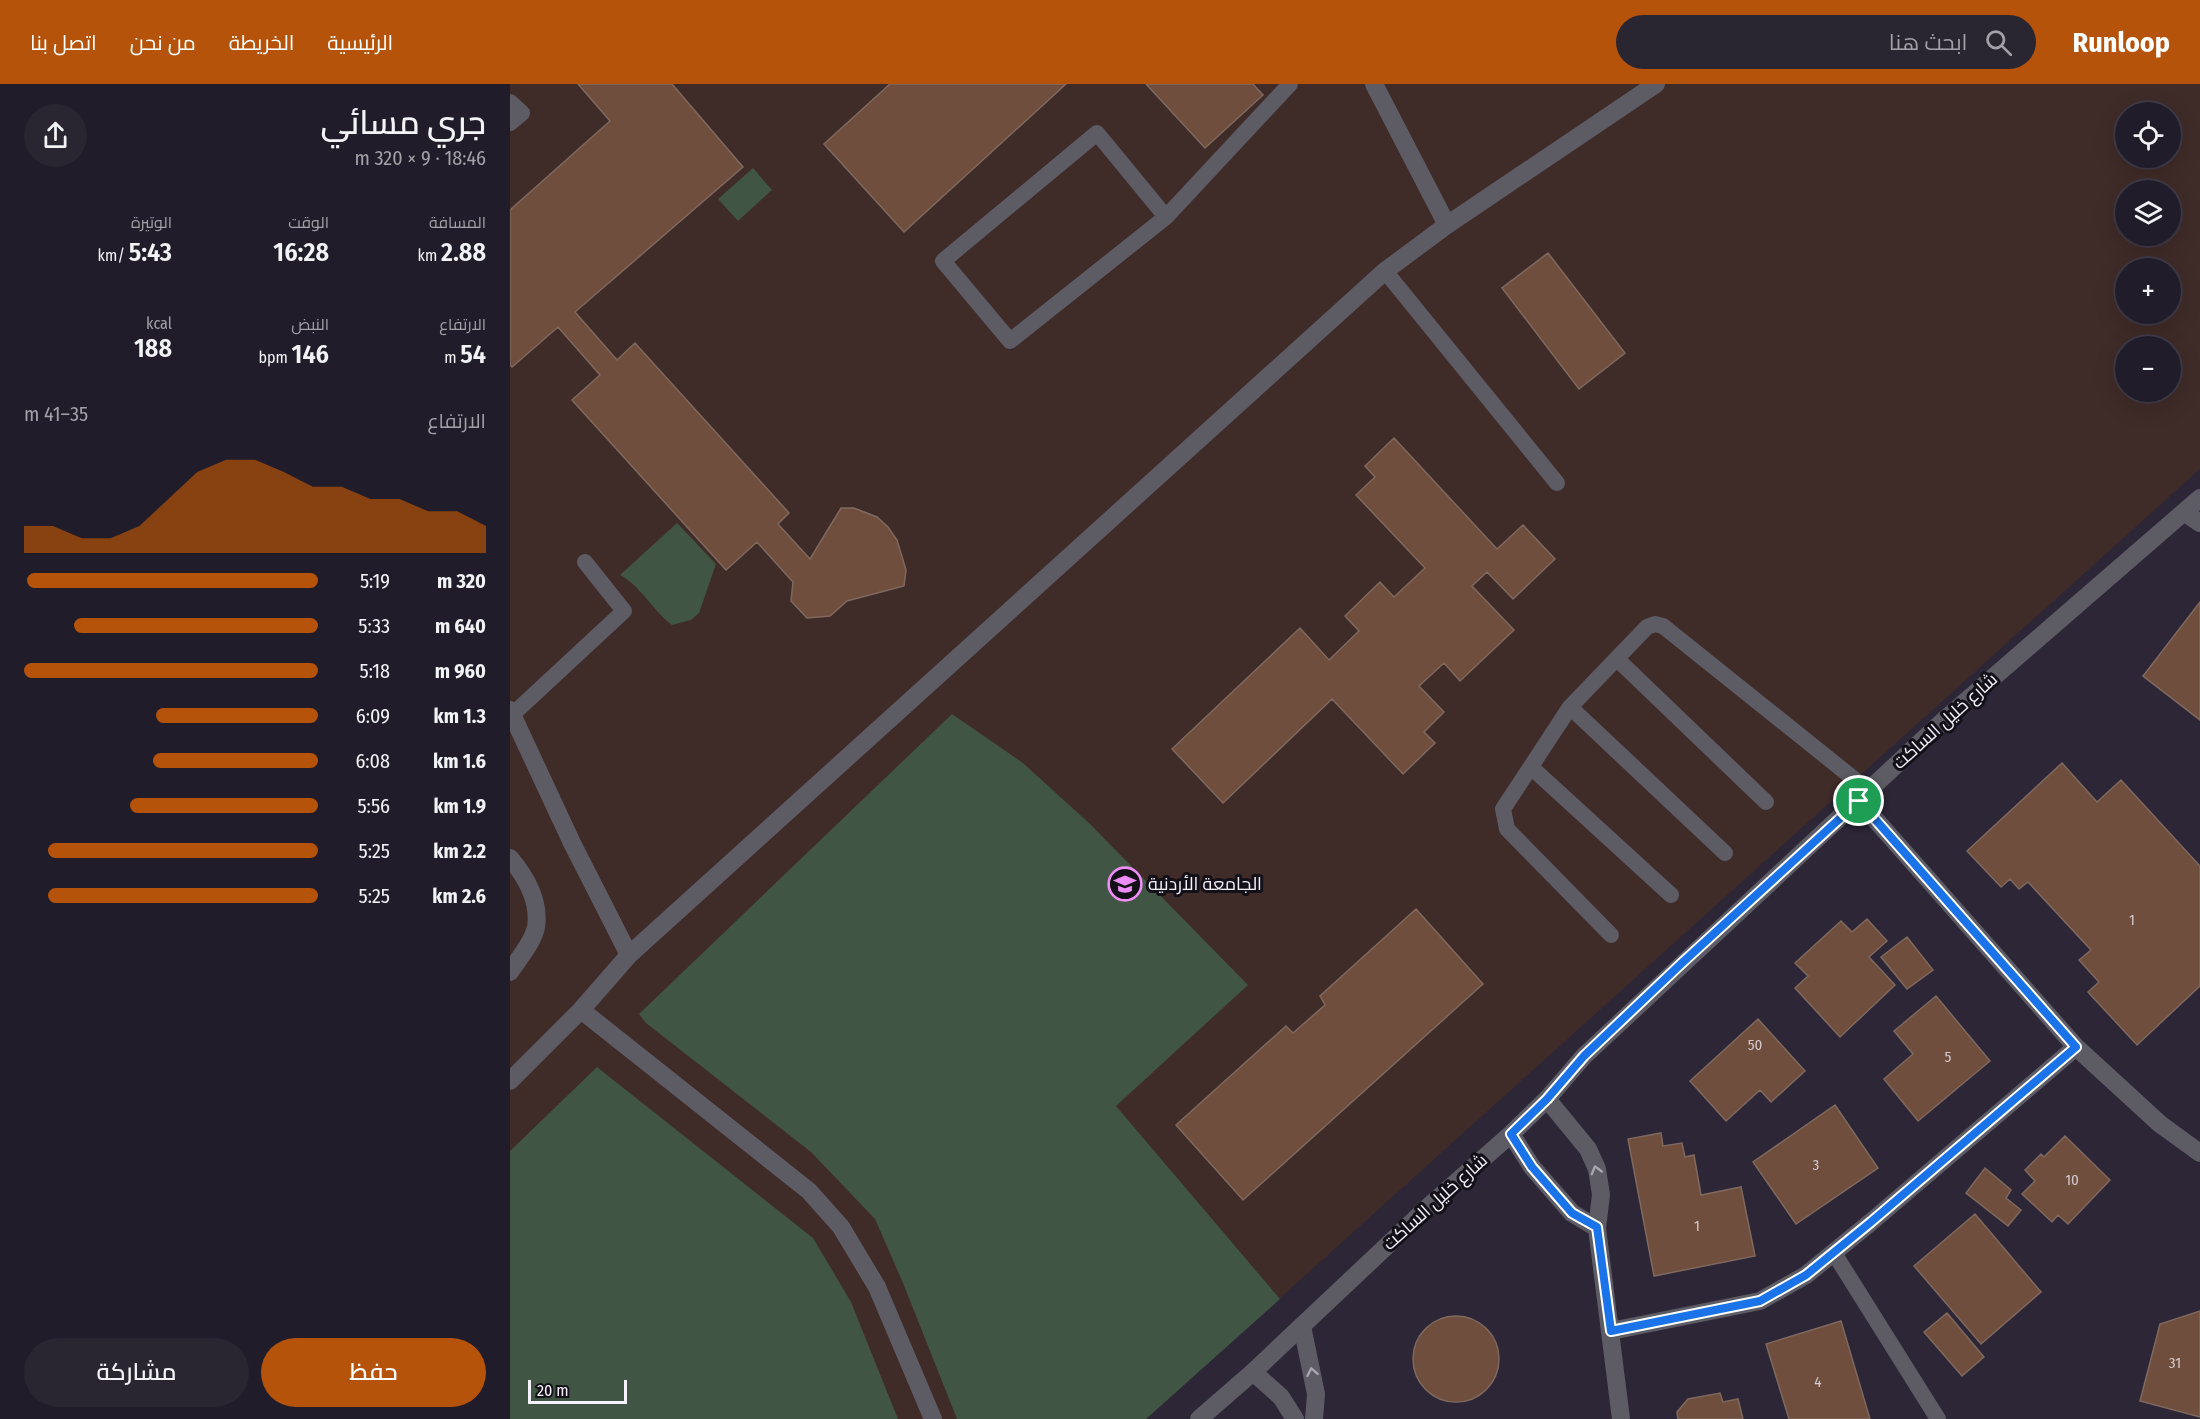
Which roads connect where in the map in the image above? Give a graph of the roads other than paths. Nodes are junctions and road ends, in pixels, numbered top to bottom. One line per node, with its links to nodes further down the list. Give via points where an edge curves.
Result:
1 (1290, 84): 6 (lane)
2 (1374, 84): 7 (street)
3 (1656, 84): 7 (street)
4 (510, 102): 5 (lane, via 522,113)
5 (510, 123)
6 (1167, 217): 6 (lane, via 1011,341 943,261 1097,133)
7 (1447, 225): 8 (street)
8 (1385, 272): 9 (lane); 24 (street)
9 (1557, 483)
10 (2200, 498): 11 (street, شارع خليل الساكت)
11 (2184, 512): 12 (street); 18 (street, شارع خليل الساكت, via 1943,721)
12 (2200, 523)
13 (585, 562): 16 (lane, via 624,610)
14 (1617, 659): 15 (lane); 18 (lane, via 1647,627 1663,626); 19 (lane)
15 (1570, 707): 17 (lane); 20 (lane)
16 (511, 713): 24 (street)
17 (1531, 767): 22 (lane); 23 (lane, via 1503,809 1507,829)
18 (1864, 796): 27 (street); 29 (street, شارع خليل الساكت, via 1584,1056)
19 (1766, 802)
20 (1725, 853)
21 (510, 858): 25 (street, via 530,888 536,909 536,929)
22 (1671, 895)
23 (1611, 935)
24 (629, 956): 26 (street)
25 (510, 972)
26 (581, 1010): 28 (street); 37 (street, via 809,1191 825,1208 877,1287)
27 (2076, 1047): 31 (street, via 2160,1124); 33 (street)
28 (510, 1081)
29 (1547, 1099): 30 (street, شارع خليل الساكت); 32 (street, one-way to 29, via 1597,1169 1588,1149)
30 (1511, 1134): 32 (street, via 1532,1167 1572,1213); 34 (street, شارع خليل الساكت)
31 (2200, 1153)
32 (1597, 1227): 35 (street)
33 (1834, 1253): 35 (street, via 1806,1275 1760,1301); 42 (lane)
34 (1302, 1326): 36 (street, شارع خليل الساكت); 40 (street, one-way to 34, via 1316,1394)
35 (1611, 1331): 41 (street)
36 (1253, 1372): 38 (street, شارع خليل الساكت); 39 (street, via 1281,1397)
37 (933, 1419)
38 (1199, 1419)
39 (1295, 1419)
40 (1314, 1419)
41 (1621, 1419)
42 (1938, 1419)

